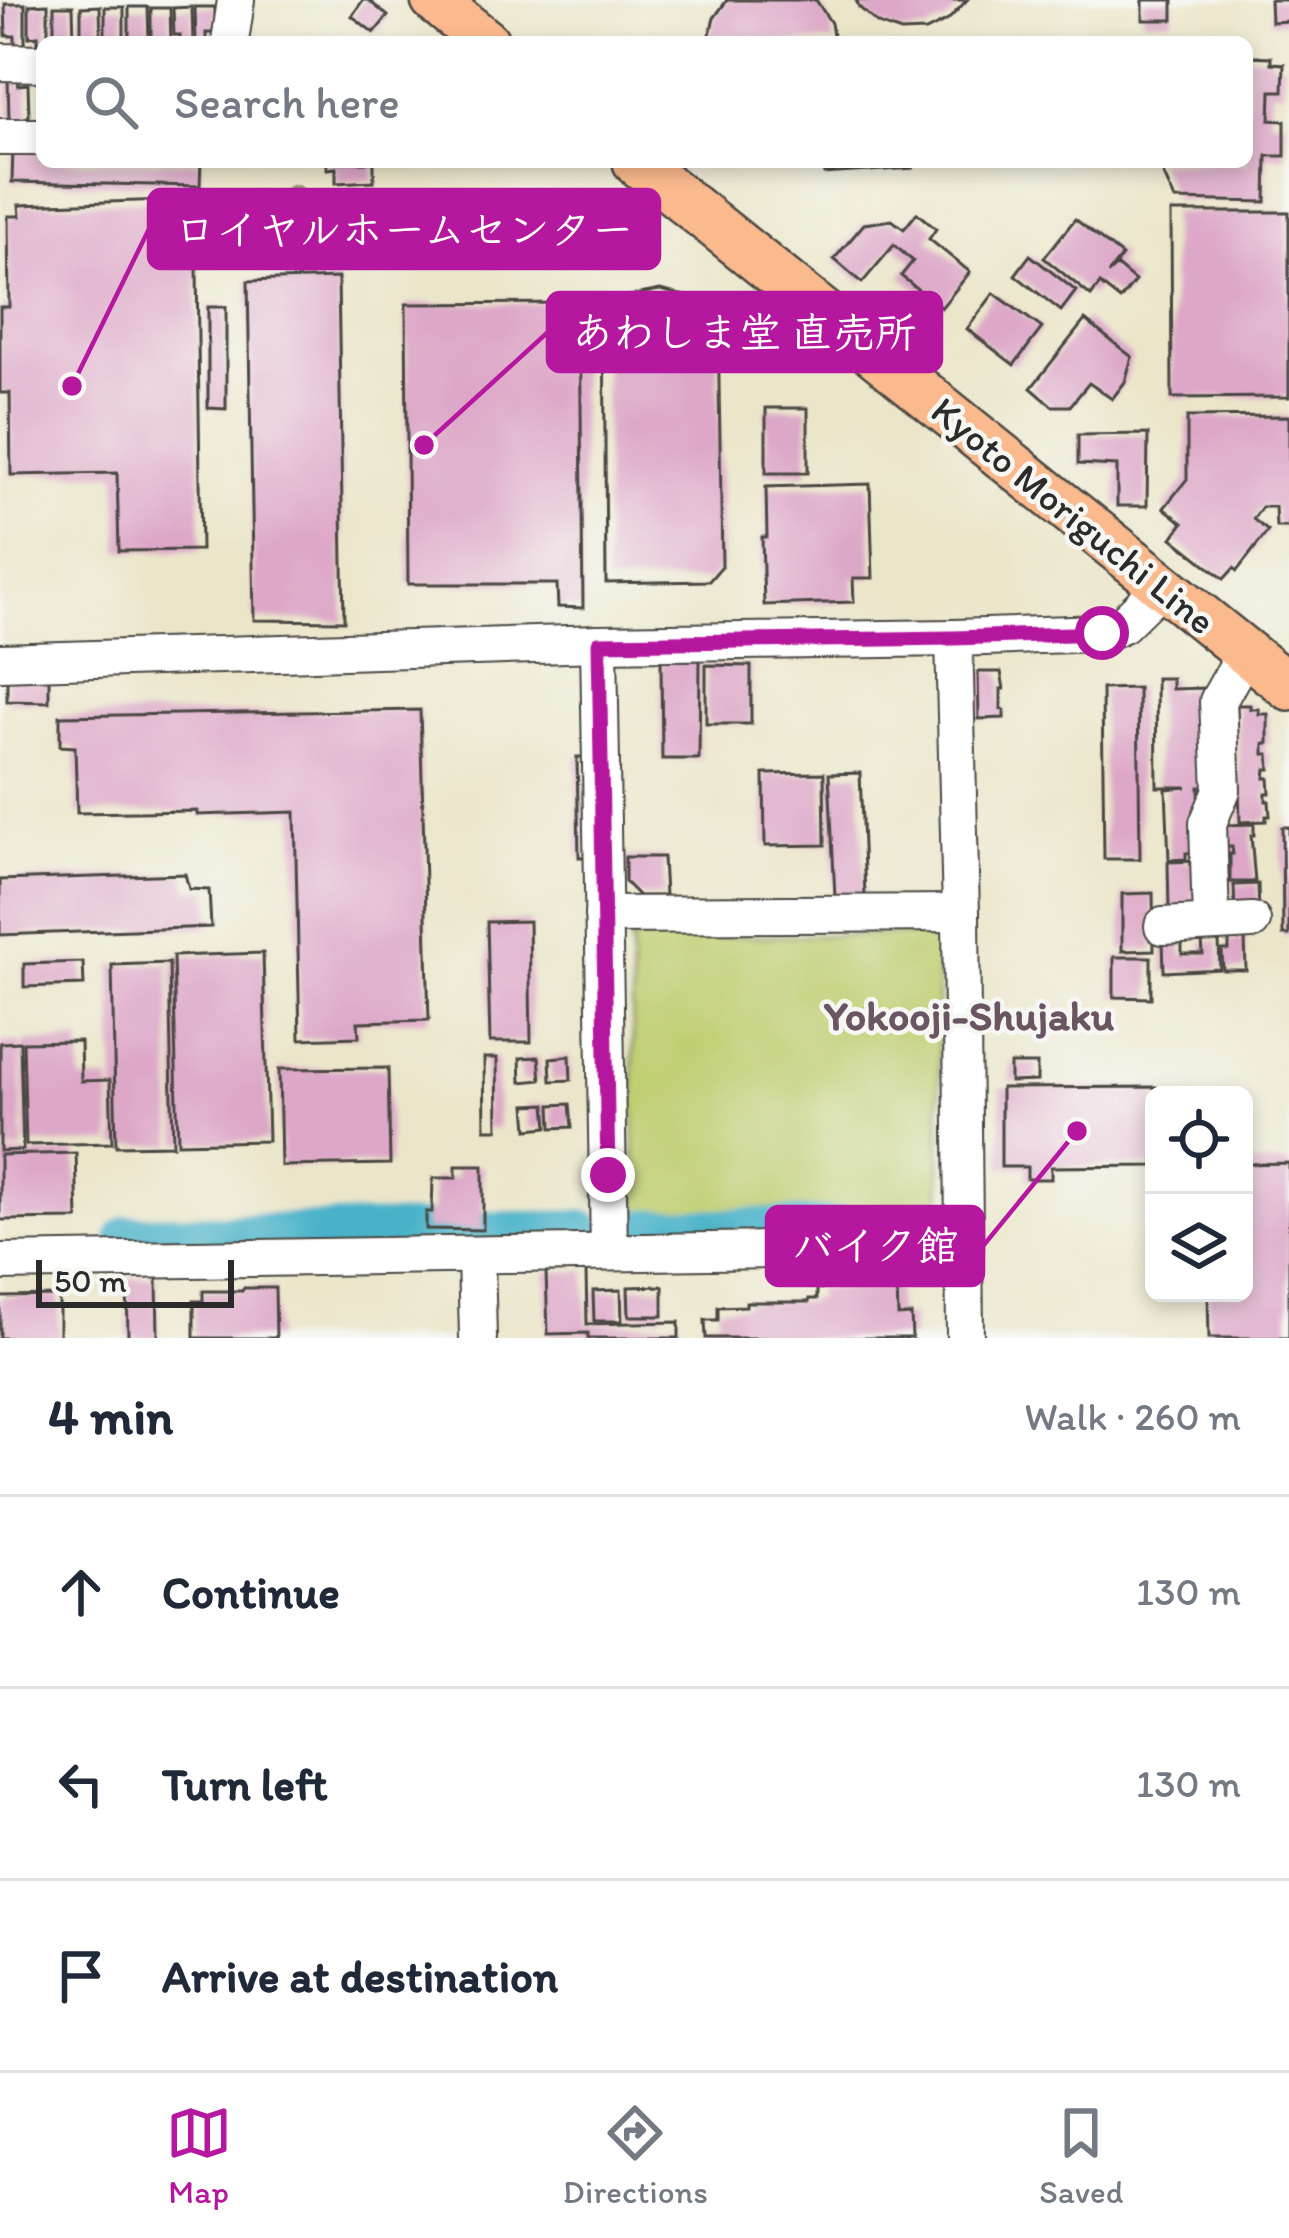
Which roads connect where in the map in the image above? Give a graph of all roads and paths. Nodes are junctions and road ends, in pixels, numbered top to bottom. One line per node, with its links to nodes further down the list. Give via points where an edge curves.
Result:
1 (236, 0): 3 (street)
2 (434, 0): 4 (main road)
3 (231, 36)
4 (479, 36)
5 (0, 62): 6 (street)
6 (36, 63)
7 (0, 136): 8 (street)
8 (36, 137)
9 (643, 168): 10 (main road, Kyoto Moriguchi Line)
10 (1163, 585): 11 (street, via 1124,625 1102,633); 13 (main road, Kyoto Moriguchi Line)
11 (954, 638): 12 (street); 16 (street)
12 (599, 643): 14 (street); 17 (street)
13 (1245, 653): 15 (main road, Kyoto Moriguchi Line); 19 (street, via 1218,701 1222,790 1208,823)
14 (0, 662)
15 (1289, 687)
16 (961, 913): 17 (street); 21 (street)
17 (603, 915): 22 (street)
18 (1252, 921): 19 (street)
19 (1211, 923): 20 (street)
20 (1163, 926)
21 (965, 1247): 22 (street); 26 (street)
22 (609, 1252): 23 (street)
23 (476, 1256): 24 (street); 25 (street)
24 (0, 1262)
25 (478, 1338)
26 (965, 1338)

